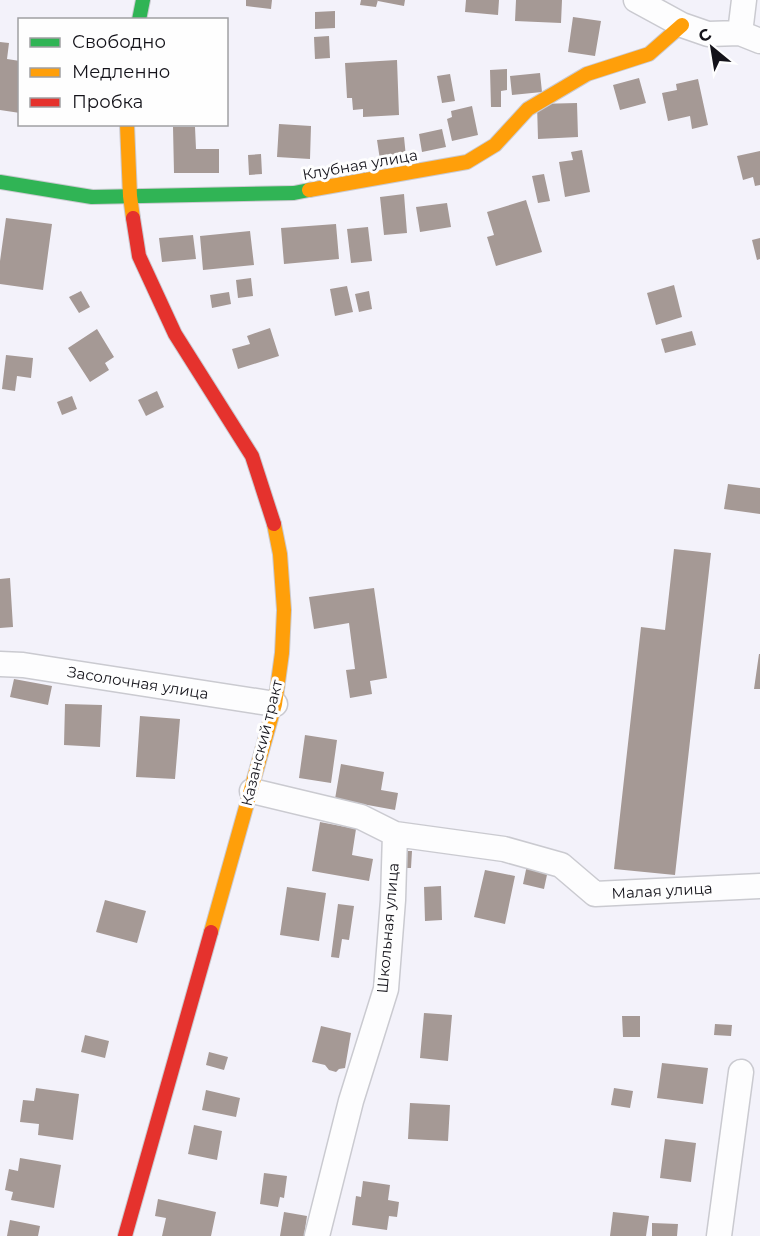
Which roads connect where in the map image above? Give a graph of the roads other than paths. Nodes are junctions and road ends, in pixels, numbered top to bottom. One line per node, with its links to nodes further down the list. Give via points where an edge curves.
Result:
1 (143, 0): 4 (street)
2 (636, 0): 5 (street)
3 (744, 0): 6 (street)
4 (139, 18)
5 (682, 25): 6 (street, via 708,34); 9 (street, Клубная улица, via 649,54 587,74 528,109 495,145 467,162 294,193)
6 (750, 37)
7 (127, 126): 9 (street, Казанский тракт)
8 (0, 182): 9 (street, Клубная улица, via 92,197)
9 (130, 196): 11 (street, Казанский тракт, via 139,256 175,334 252,456 274,521 284,610)
10 (0, 664): 11 (street, Засолочная улица)
11 (275, 704): 12 (street, Казанский тракт)
12 (252, 791): 13 (street, via 361,817); 16 (street, Казанский тракт)
13 (395, 834): 14 (street, Малая улица, via 504,849 561,865 595,894); 17 (street, Школьная улица, via 386,989 351,1101)
14 (760, 886)
15 (741, 1072): 18 (street)
16 (125, 1236)
17 (317, 1236)
18 (719, 1236)

